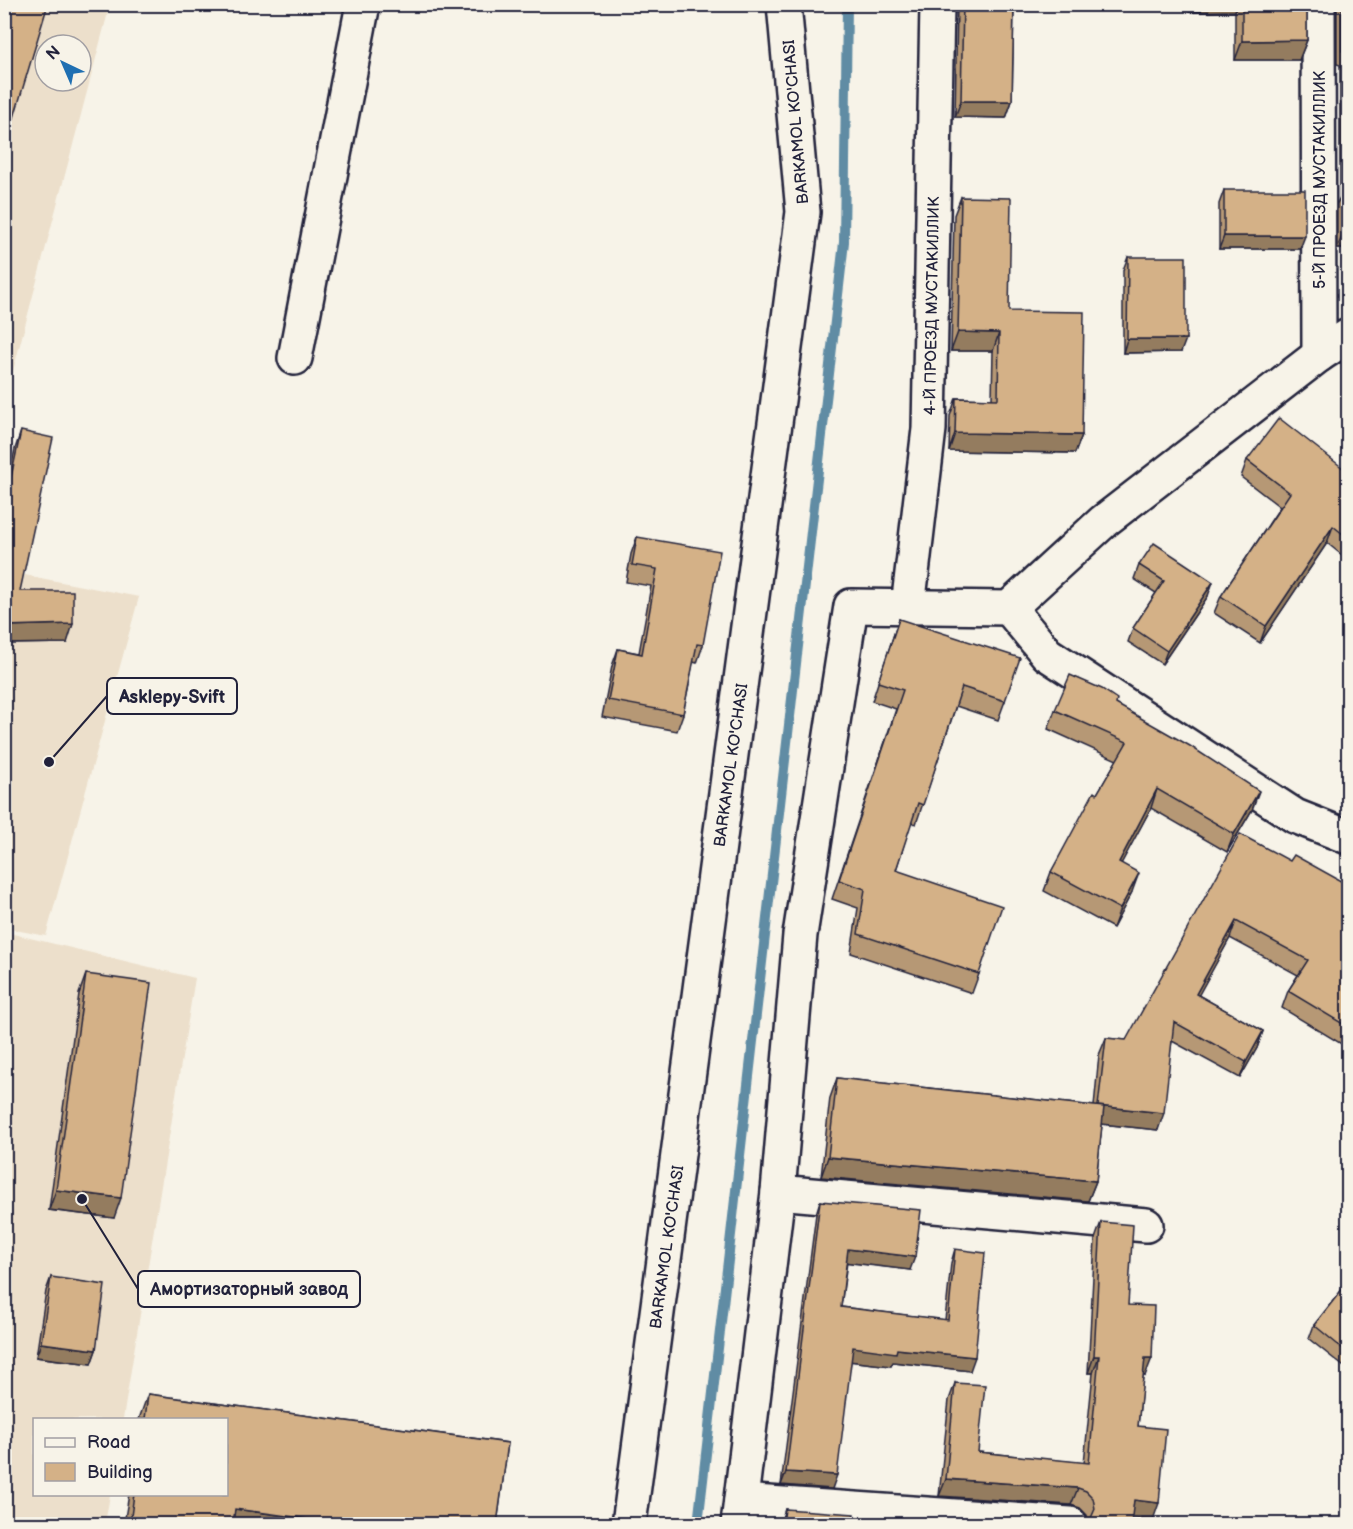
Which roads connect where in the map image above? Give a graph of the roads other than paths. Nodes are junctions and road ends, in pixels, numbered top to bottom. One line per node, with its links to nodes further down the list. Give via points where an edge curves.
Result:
1 (363, 4): 7 (street)
2 (784, 4): 14 (street, BARKAMOL KO'CHASI, via 803,212)
3 (937, 4): 8 (street, 4-Й ПРОЕЗД МУСТАКИЛЛИК, via 929,429)
4 (1318, 4): 6 (street, 5-Й ПРОЕЗД МУСТАКИЛЛИК)
5 (1348, 336): 6 (street)
6 (1319, 356): 9 (street, via 1104,521)
7 (295, 358)
8 (908, 606): 9 (street); 11 (street, via 851,606 800,935)
9 (1008, 608): 10 (street, via 1047,654 1295,816)
10 (1348, 837)
11 (778, 1192): 12 (street); 13 (street)
12 (1146, 1225)
13 (739, 1513): 15 (street)
14 (629, 1524)
15 (1070, 1524)

